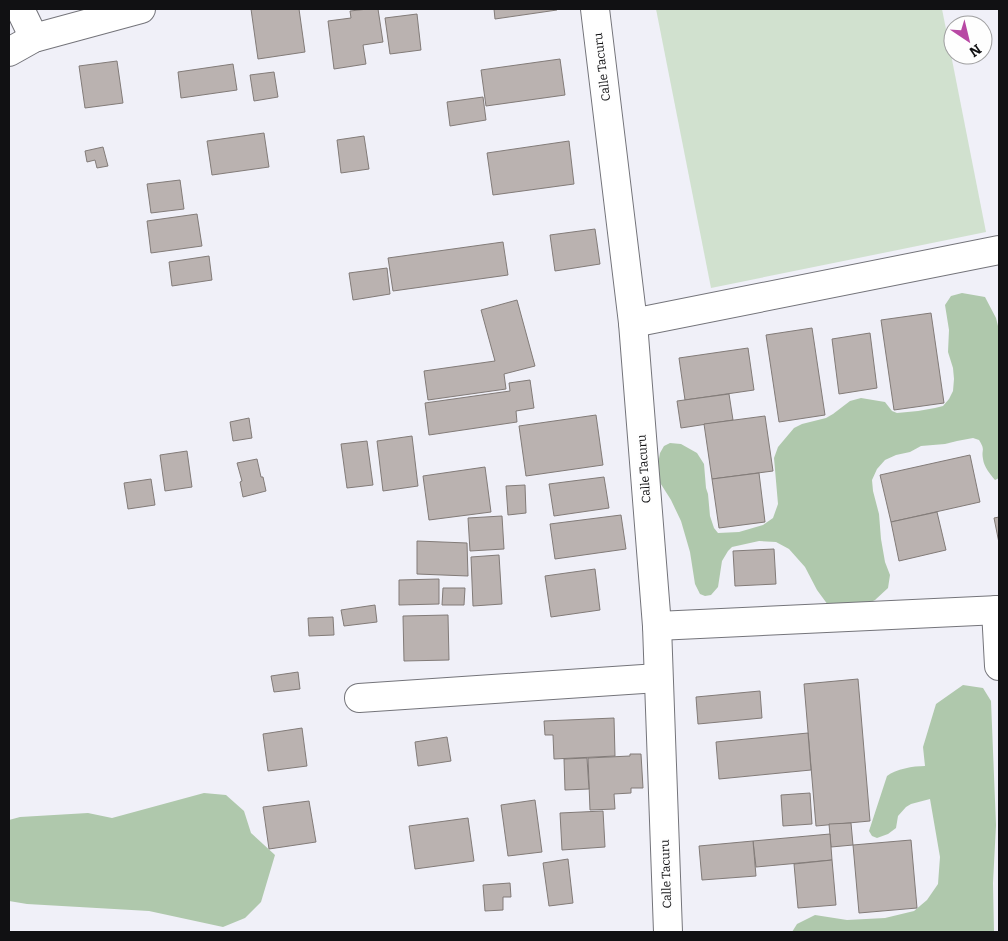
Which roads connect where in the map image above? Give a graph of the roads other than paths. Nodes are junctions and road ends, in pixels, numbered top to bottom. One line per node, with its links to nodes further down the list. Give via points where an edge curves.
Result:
1 (20, 9): 4 (street)
2 (141, 9): 4 (street)
3 (595, 9): 7 (street, Calle Tacuru)
4 (34, 38): 5 (street)
5 (9, 52)
6 (999, 250): 7 (street)
7 (633, 323): 9 (street, Calle Tacuru)
8 (998, 610): 9 (street); 10 (street)
9 (657, 626): 11 (street, Calle Tacuru)
10 (999, 666)
11 (658, 678): 12 (street); 13 (street, Calle Tacuru)
12 (359, 698)
13 (668, 932)

